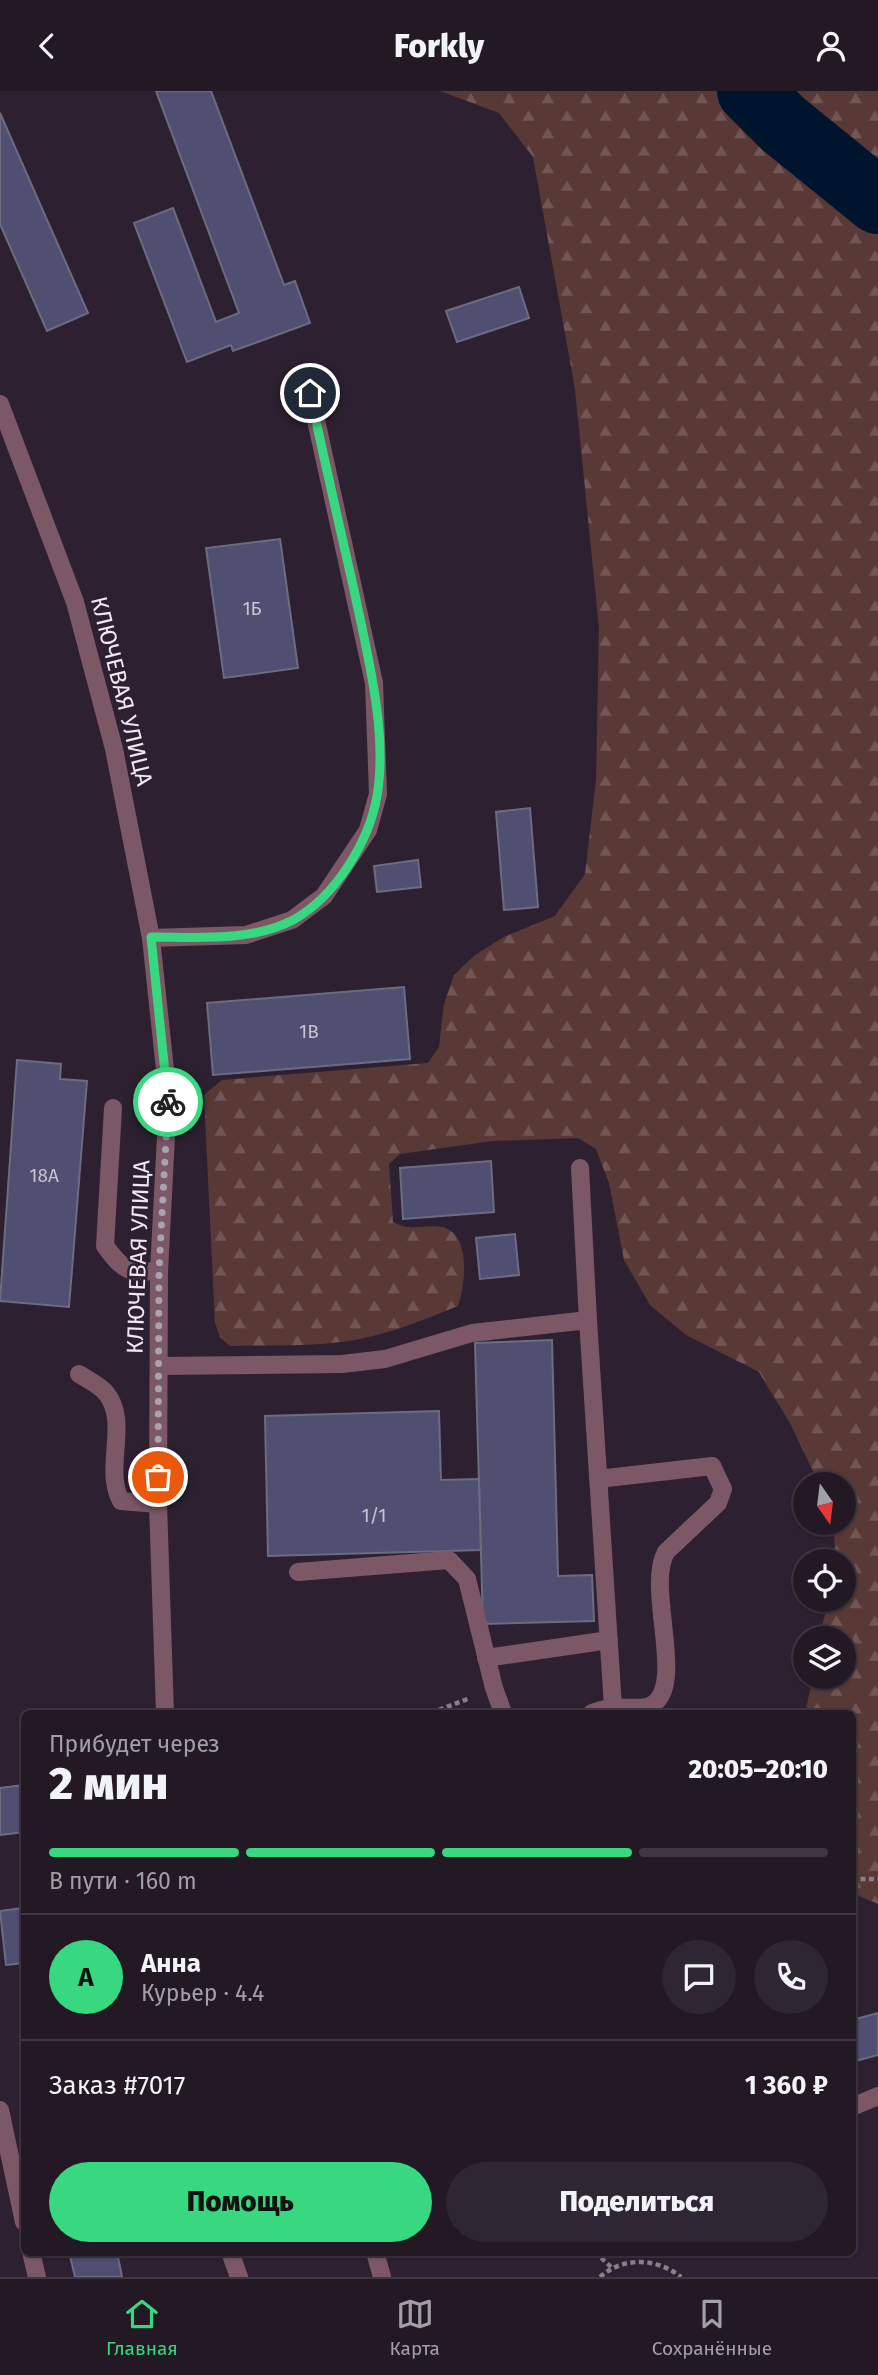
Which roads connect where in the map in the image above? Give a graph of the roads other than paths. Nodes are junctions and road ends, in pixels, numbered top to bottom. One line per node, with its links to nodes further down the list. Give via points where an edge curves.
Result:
1 (310, 393): 3 (street, via 374,683 377,794 368,830 324,896 292,920 246,935)
2 (0, 404): 3 (street, КЛЮЧЕВАЯ УЛИЦА, via 75,602 114,749)
3 (151, 937): 6 (street, КЛЮЧЕВАЯ УЛИЦА, via 168,1098)
4 (113, 1108): 6 (street, via 104,1246 120,1266 133,1273)
5 (580, 1168): 7 (street)
6 (159, 1271): 8 (street, КЛЮЧЕВАЯ УЛИЦА)
7 (588, 1320): 8 (street, via 472,1333 385,1359 342,1364); 10 (street)
8 (159, 1366): 11 (street, КЛЮЧЕВАЯ УЛИЦА)
9 (79, 1374): 11 (street, via 105,1392 116,1408 114,1478 121,1501)
10 (598, 1479): 13 (street); 15 (street, via 712,1466 723,1489 718,1503 661,1561 667,1681 662,1696 649,1707)
11 (158, 1504): 16 (street, КЛЮЧЕВАЯ УЛИЦА)
12 (298, 1571): 14 (street, via 449,1560 467,1579)
13 (609, 1640): 14 (street); 15 (street)
14 (486, 1658): 17 (street)
15 (613, 1707): 18 (street)
16 (165, 1710)
17 (502, 1710)
18 (602, 1710)
19 (878, 2096): 20 (street)
20 (856, 2106)
21 (0, 2110): 22 (street)
22 (21, 2208)
23 (32, 2256): 26 (street)
24 (231, 2256): 27 (street)
25 (376, 2256): 28 (street)
26 (37, 2277)
27 (239, 2277)
28 (382, 2277)

